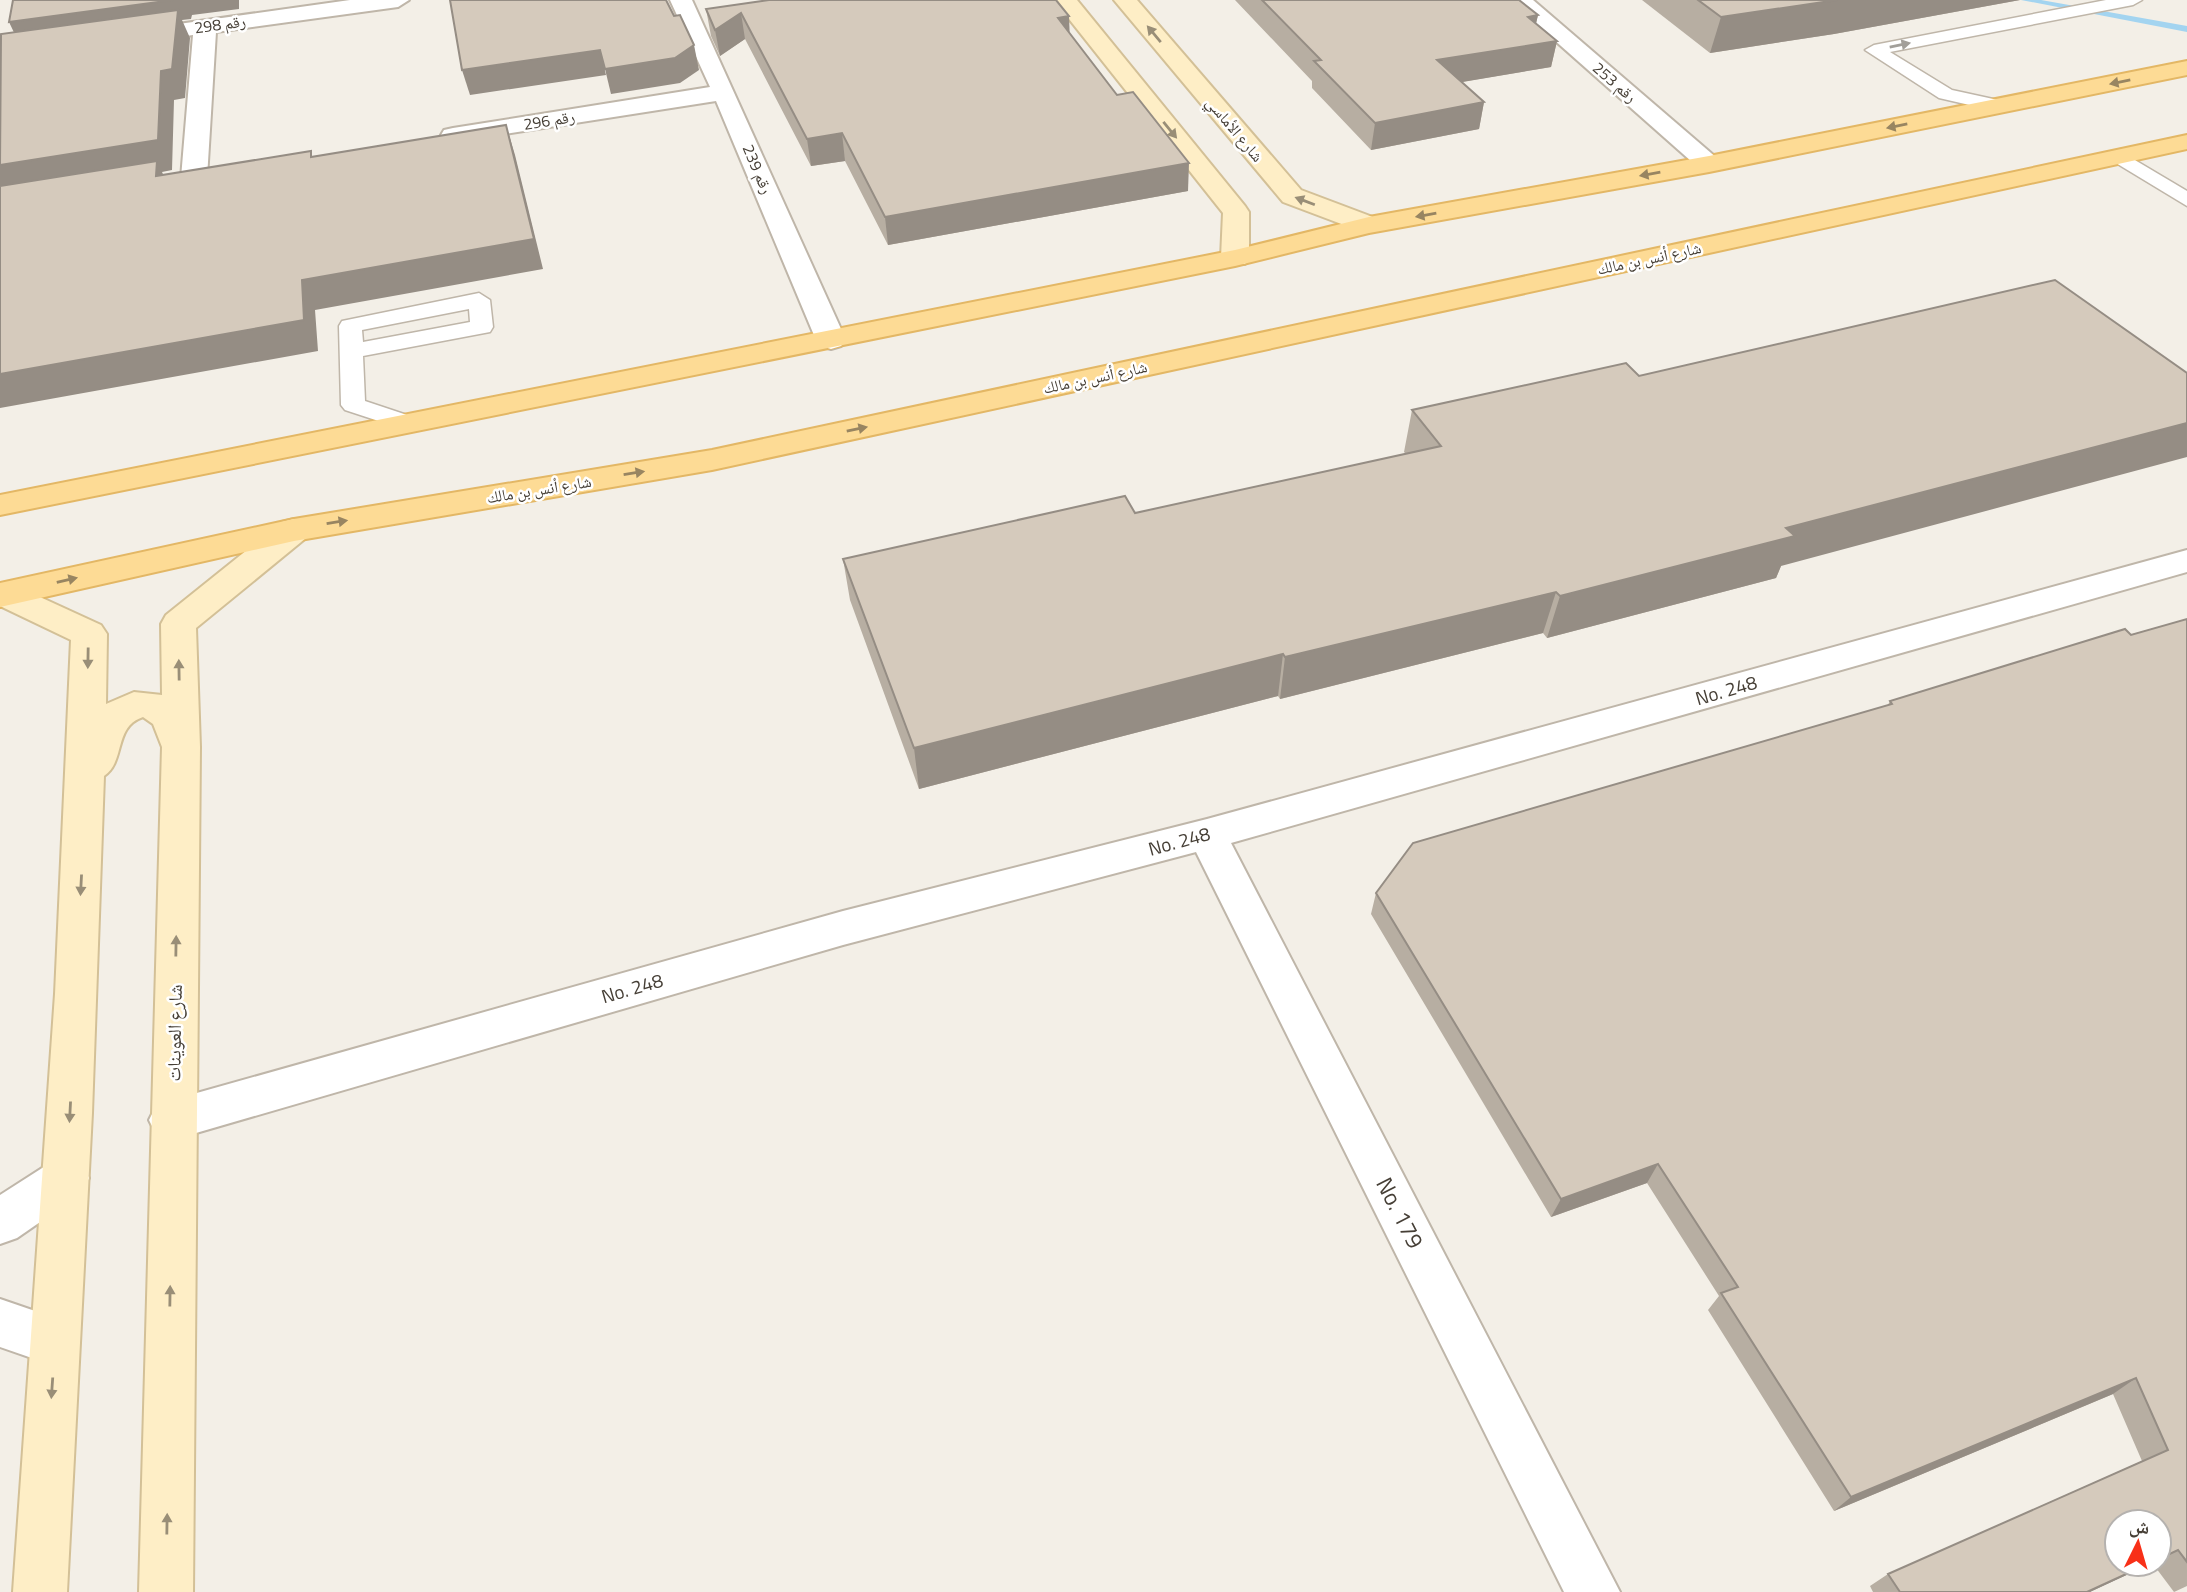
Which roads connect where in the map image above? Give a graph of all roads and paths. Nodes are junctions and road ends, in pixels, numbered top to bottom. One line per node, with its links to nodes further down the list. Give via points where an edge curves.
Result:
1 (398, 0): 7 (street, رقم 298)
2 (681, 0): 10 (street, رقم 239)
3 (1065, 0): 16 (street, شارع الأماسي, one-way to 16)
4 (1125, 0): 16 (street, شارع الأماسي, one-way to 4)
5 (1520, 0): 15 (street, رقم 253)
6 (2133, 0): 11 (lane, one-way to 6, via 1946,94 1874,50)
7 (205, 26): 8 (street, رقم 298); 18 (street)
8 (109, 40)
9 (2187, 68): 11 (main road, one-way to 11)
10 (724, 92): 12 (street, رقم 296); 23 (street, رقم 239)
11 (2000, 106): 15 (main road, one-way to 15)
12 (425, 140)
13 (2187, 142): 14 (main road, شارع أنس بن مالك)
14 (2118, 156): 20 (lane); 27 (main road, شارع أنس بن مالك, one-way to 14, via 712,460)
15 (1709, 164): 21 (main road, one-way to 21)
16 (1237, 172): 21 (street, شارع الأماسي, one-way to 16); 22 (street, شارع الأماسي)
17 (221, 173): 18 (street)
18 (194, 177): 19 (street)
19 (168, 182)
20 (2187, 201)
21 (1369, 225): 22 (main road)
22 (1236, 258): 23 (main road)
23 (831, 340): 25 (main road)
24 (352, 351): 24 (lane, via 482,327 479,300 350,326); 25 (lane, via 353,405)
25 (411, 424): 26 (main road)
26 (0, 505)
27 (294, 530): 29 (main road, شارع أنس بن مالك, one-way to 27); 30 (street, شارع العوينات, one-way to 27, via 178,624)
28 (2187, 561): 32 (street, No. 248)
29 (2, 594): 31 (street, one-way to 31, via 89,634)
30 (181, 747): 31 (street, via 160,708 147,703 127,708 104,731); 33 (street, شارع العوينات, one-way to 30)
31 (86, 780): 34 (street, one-way to 34)
32 (1207, 834): 33 (street, No. 248, via 843,928); 40 (street, No. 179)
33 (172, 1120): 39 (street, شارع العوينات, one-way to 33)
34 (66, 1178): 35 (street); 37 (street)
35 (0, 1222)
36 (0, 1323): 37 (street)
37 (55, 1341): 38 (street, one-way to 38)
38 (40, 1592)
39 (166, 1592)
40 (1593, 1592)

